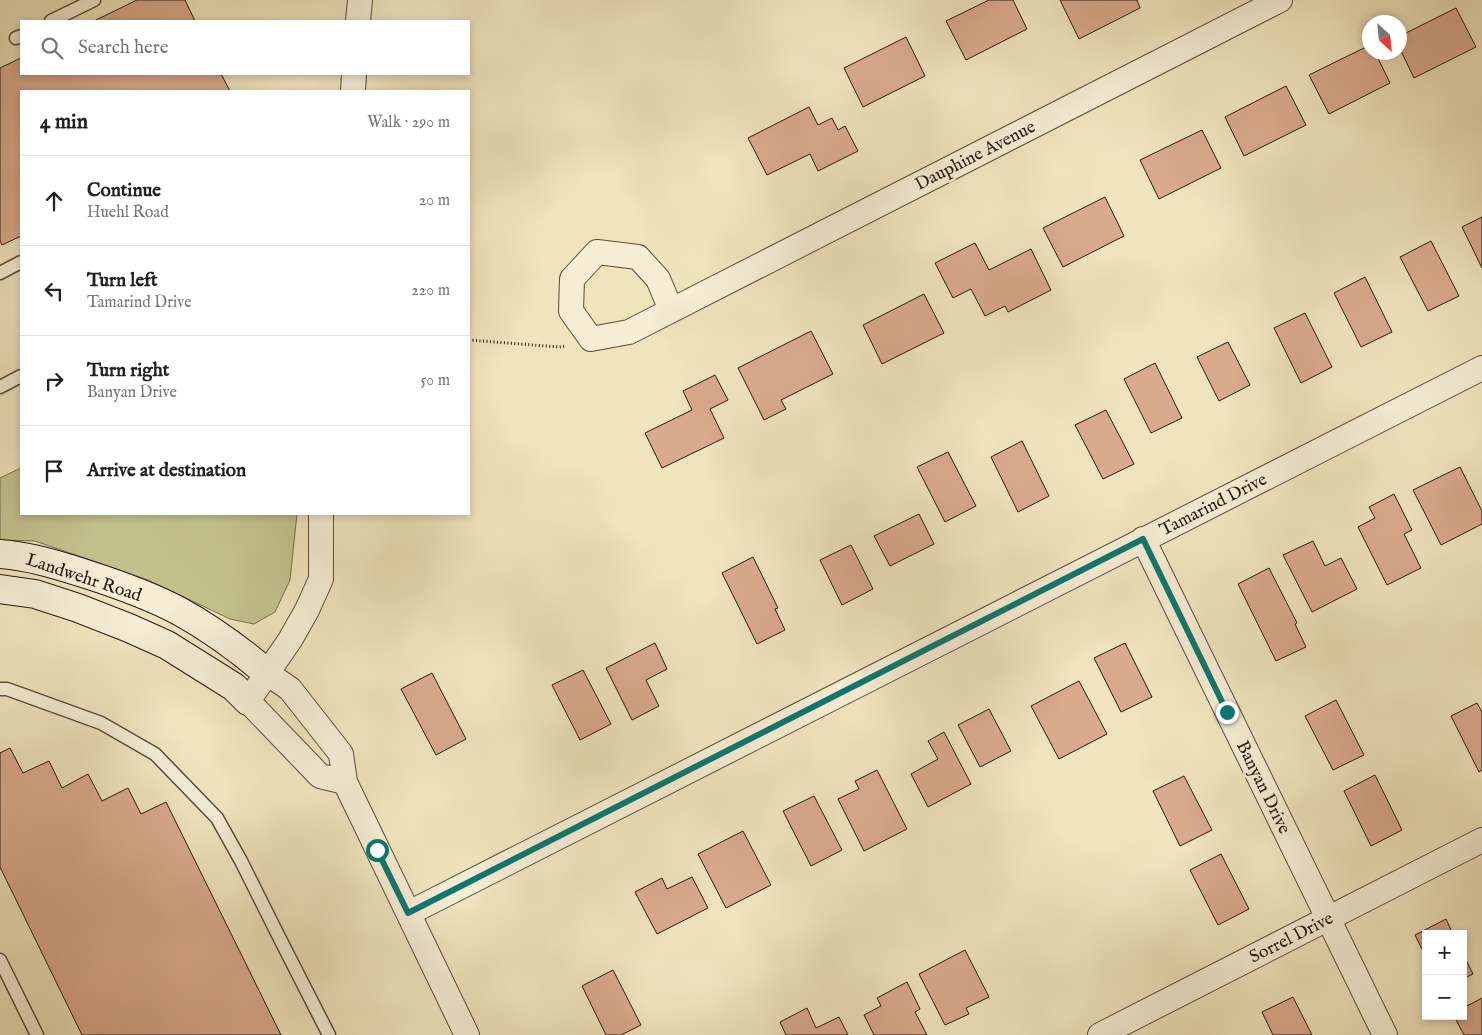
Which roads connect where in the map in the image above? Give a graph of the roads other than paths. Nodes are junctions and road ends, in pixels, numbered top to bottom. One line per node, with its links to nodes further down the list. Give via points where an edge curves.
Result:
1 (94, 0): 4 (lane)
2 (360, 0): 5 (street)
3 (1280, 0): 10 (street, Dauphine Avenue)
4 (53, 20)
5 (358, 20)
6 (354, 75): 7 (street)
7 (353, 90)
8 (20, 263): 9 (lane)
9 (0, 273)
10 (671, 310): 10 (street, Dauphine Avenue, via 629,332 591,339 571,312 572,279 597,252 638,257 658,279)
11 (1482, 368): 15 (street, Tamarind Drive)
12 (20, 377): 13 (lane)
13 (0, 387)
14 (321, 515): 18 (street, via 321,578 290,640)
15 (1143, 539): 23 (street, Tamarind Drive); 24 (street, Banyan Drive)
16 (0, 554): 18 (street, Landwehr Road, via 55,564 124,586 179,611)
17 (0, 590): 20 (street, Landwehr Road, via 35,594 167,644 234,687)
18 (267, 673): 20 (street); 21 (street, via 290,689 341,754)
19 (0, 689): 27 (lane, via 101,724 155,754 217,818)
20 (248, 701): 21 (street, via 320,776)
21 (345, 782): 23 (street)
22 (1482, 840): 24 (street, Sorrel Drive)
23 (408, 913): 28 (street)
24 (1327, 918): 29 (street, Sorrel Drive); 30 (street, Banyan Drive)
25 (0, 960): 26 (lane)
26 (37, 1035)
27 (329, 1035)
28 (467, 1035)
29 (1100, 1035)
30 (1385, 1035)

